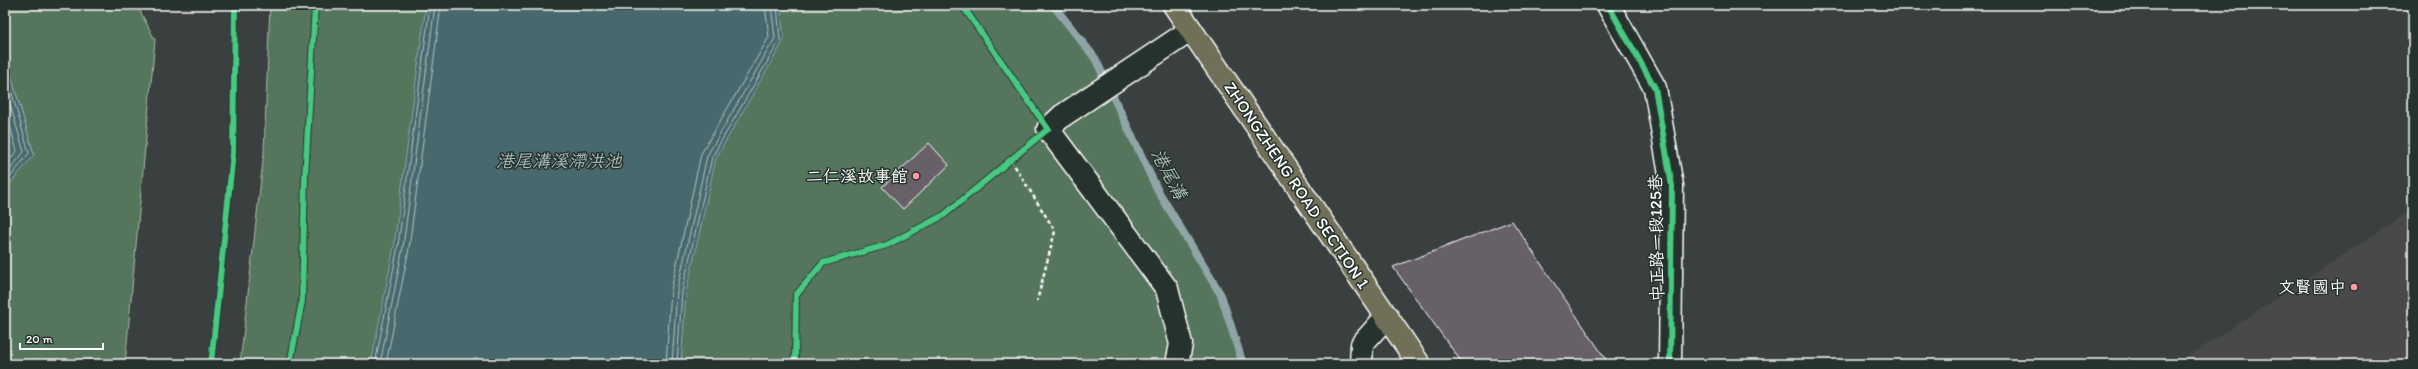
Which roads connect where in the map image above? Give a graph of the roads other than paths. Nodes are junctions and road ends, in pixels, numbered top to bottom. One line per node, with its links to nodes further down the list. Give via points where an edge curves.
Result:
1 (1174, 5): 3 (main road, ZHONGZHENG ROAD SECTION 1)
2 (1608, 5): 8 (street, 中正路一段125巷, via 1655,88 1672,186)
3 (1191, 30): 4 (main road, ZHONGZHENG ROAD SECTION 1); 5 (street, via 1062,116 1048,130 1167,290 1181,344)
4 (1387, 316): 6 (street, via 1362,344); 7 (main road, ZHONGZHENG ROAD SECTION 1)
5 (1177, 364)
6 (1361, 364)
7 (1420, 364)
8 (1670, 364)

